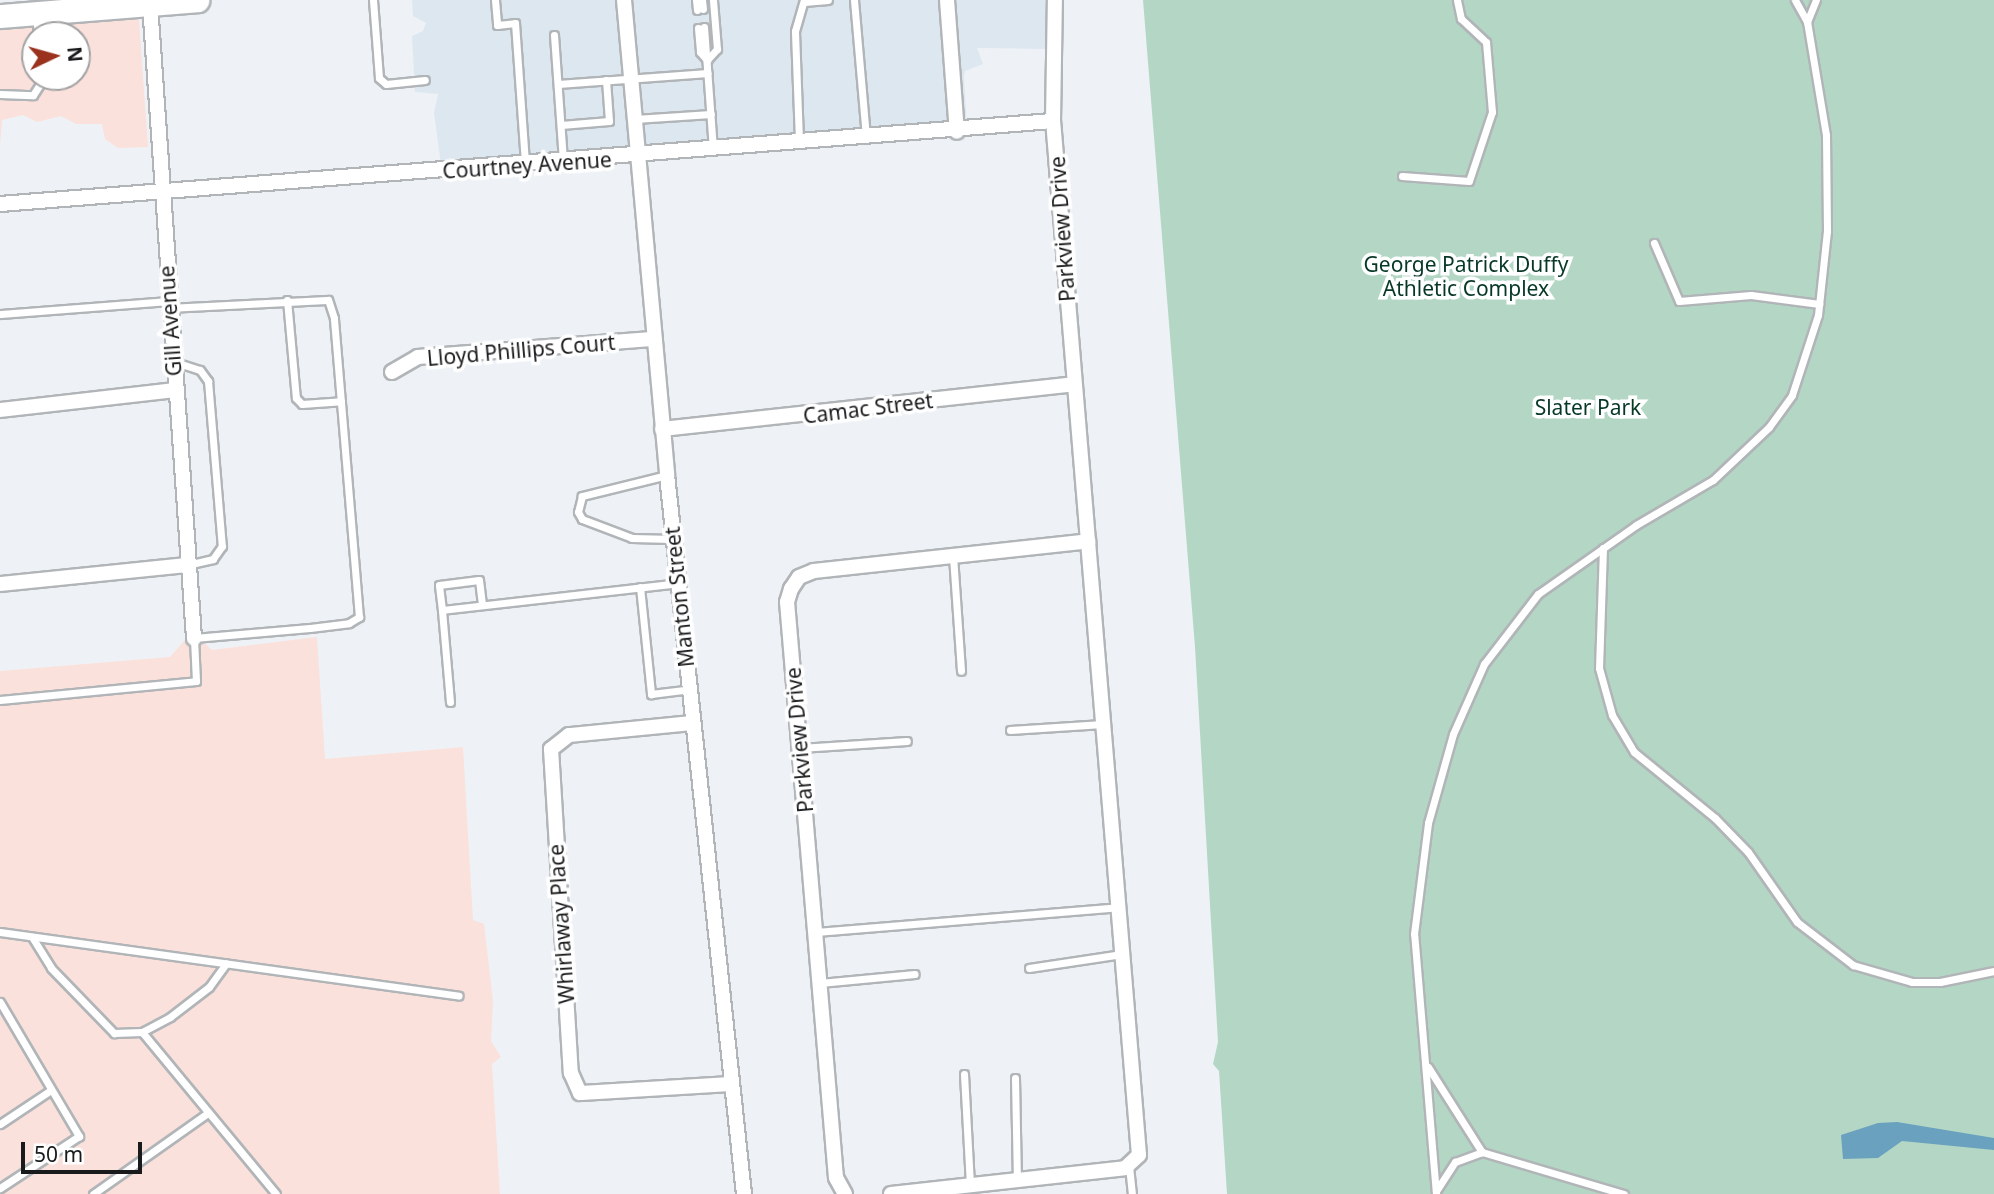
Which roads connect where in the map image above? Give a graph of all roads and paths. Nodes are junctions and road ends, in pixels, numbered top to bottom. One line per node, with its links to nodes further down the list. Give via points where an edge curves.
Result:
1 (197, 0): 17 (main road)
2 (373, 0): 27 (lane, via 379,78 386,83)
3 (495, 0): 42 (lane, via 497,25 515,23)
4 (624, 0): 26 (street, Manton Street)
5 (696, 0): 6 (lane, via 700,10)
6 (702, 0)
7 (713, 0): 24 (lane, via 717,49)
8 (828, 0): 15 (lane)
9 (854, 0): 37 (lane)
10 (947, 0): 36 (street)
11 (1055, 0): 34 (street, Parkview Drive)
12 (1457, 0): 43 (lane, via 1461,19 1486,42 1492,113 1469,181)
13 (1795, 0): 21 (lane)
14 (1816, 0): 21 (lane)
15 (804, 1): 38 (lane, via 795,31)
16 (115, 4): 17 (main road); 20 (main road)
17 (149, 4): 44 (street, Gill Avenue)
18 (0, 16): 19 (main road)
19 (23, 21)
20 (49, 21)
21 (1807, 22): 49 (lane, via 1829,184)
22 (701, 28): 24 (lane)
23 (554, 35): 29 (lane)
24 (707, 60): 25 (lane)
25 (708, 73): 26 (lane); 32 (lane)
26 (631, 78): 28 (lane); 33 (street, Manton Street)
27 (425, 80)
28 (606, 80): 29 (lane); 35 (lane, via 609,121)
29 (558, 84): 35 (lane)
30 (36, 91): 31 (lane, via 33,95)
31 (0, 94)
32 (711, 114): 33 (lane); 39 (lane)
33 (634, 119): 40 (street, Manton Street)
34 (1054, 121): 36 (street, Courtney Avenue); 54 (street, Parkview Drive)
35 (561, 125): 41 (lane)
36 (957, 132): 37 (street, Courtney Avenue)
37 (866, 139): 38 (street, Courtney Avenue)
38 (799, 144): 39 (street, Courtney Avenue)
39 (713, 151): 40 (street, Courtney Avenue)
40 (638, 157): 41 (street, Courtney Avenue); 51 (street, Manton Street)
41 (564, 162): 42 (street, Courtney Avenue)
42 (525, 165): 44 (street, Courtney Avenue)
43 (1402, 176)
44 (162, 190): 45 (street, Courtney Avenue); 48 (street, Gill Avenue)
45 (0, 204)
46 (1654, 243): 49 (lane, via 1679,301 1751,295)
47 (287, 300): 48 (lane); 56 (lane, via 328,300 334,318); 56 (lane, via 296,398 302,404)
48 (169, 304): 50 (lane); 52 (street, Gill Avenue)
49 (1819, 304): 62 (lane, via 1792,395 1769,427 1713,480)
50 (0, 314)
51 (653, 339): 53 (street, Lloyd Phillips Court, via 418,357); 58 (street, Manton Street)
52 (173, 362): 55 (street, Gill Avenue); 64 (lane, via 200,370 208,381 222,547 213,559)
53 (392, 372)
54 (1074, 384): 58 (street, Camac Street); 61 (street, Parkview Drive)
55 (175, 390): 57 (street); 64 (street, Gill Avenue)
56 (341, 401): 70 (lane, via 359,617 349,623 310,628)
57 (0, 410)
58 (662, 429): 59 (street, Manton Street)
59 (667, 475): 60 (street, Manton Street); 60 (lane, via 582,496 578,512 582,519 632,538)
60 (673, 538): 65 (street, Manton Street)
61 (1088, 541): 63 (street, Parkview Drive); 76 (street, Parkview Drive)
62 (1603, 548): 87 (lane, via 1598,659 1612,715 1634,752 1715,818 1748,852 1797,922 1853,965 1912,982 1940,982); 93 (lane, via 1538,594 1520,614 1484,664 1453,734 1428,823 1417,887 1415,979)
63 (953, 555): 71 (lane); 79 (street, Parkview Drive, via 814,571 799,577 787,602)
64 (187, 565): 66 (street); 70 (street, Gill Avenue)
65 (678, 583): 67 (lane); 72 (street, Manton Street)
66 (0, 584)
67 (640, 587): 68 (lane); 72 (lane, via 651,694)
68 (482, 605): 69 (lane); 69 (lane, via 480,580 439,585)
69 (442, 610): 74 (lane)
70 (194, 638): 73 (lane, via 196,681)
71 (961, 671)
72 (689, 689): 75 (street, Manton Street)
73 (0, 700)
74 (450, 702)
75 (692, 723): 96 (street, Manton Street); 96 (street, Whirlaway Place, via 569,735 551,748 572,1073 580,1093)
76 (1103, 724): 77 (lane); 80 (street, Parkview Drive)
77 (1010, 730)
78 (907, 741): 79 (lane)
79 (800, 748): 82 (street, Parkview Drive)
80 (1119, 907): 82 (lane); 84 (street, Parkview Drive)
81 (0, 932): 83 (lane)
82 (816, 932): 89 (street, Parkview Drive)
83 (32, 937): 85 (lane); 92 (lane, via 51,968 107,1027 114,1033)
84 (1122, 954): 86 (lane); 101 (street, Parkview Drive, via 1139,1155)
85 (226, 964): 90 (lane); 92 (lane, via 209,986)
86 (1029, 968)
87 (1994, 971)
88 (915, 974): 89 (lane)
89 (820, 983): 109 (street, Parkview Drive, via 836,1178)
90 (459, 996)
91 (0, 1002): 97 (lane)
92 (142, 1032): 98 (lane)
93 (1426, 1063): 100 (lane); 105 (lane)
94 (964, 1074): 103 (lane)
95 (1015, 1078): 102 (lane)
96 (732, 1084): 108 (street, Manton Street)
97 (51, 1090): 99 (lane); 104 (lane, via 79,1136)
98 (208, 1113): 106 (lane); 107 (lane)
99 (0, 1124)
100 (1482, 1152): 105 (lane, via 1455,1162); 112 (lane)
101 (1129, 1166): 102 (street); 111 (lane)
102 (1017, 1181): 103 (street)
103 (970, 1186): 110 (street)
104 (0, 1188)
105 (1436, 1193)
106 (93, 1194)
107 (276, 1194)
108 (744, 1194)
109 (845, 1194)
110 (891, 1194)
111 (1132, 1194)
112 (1623, 1194)

